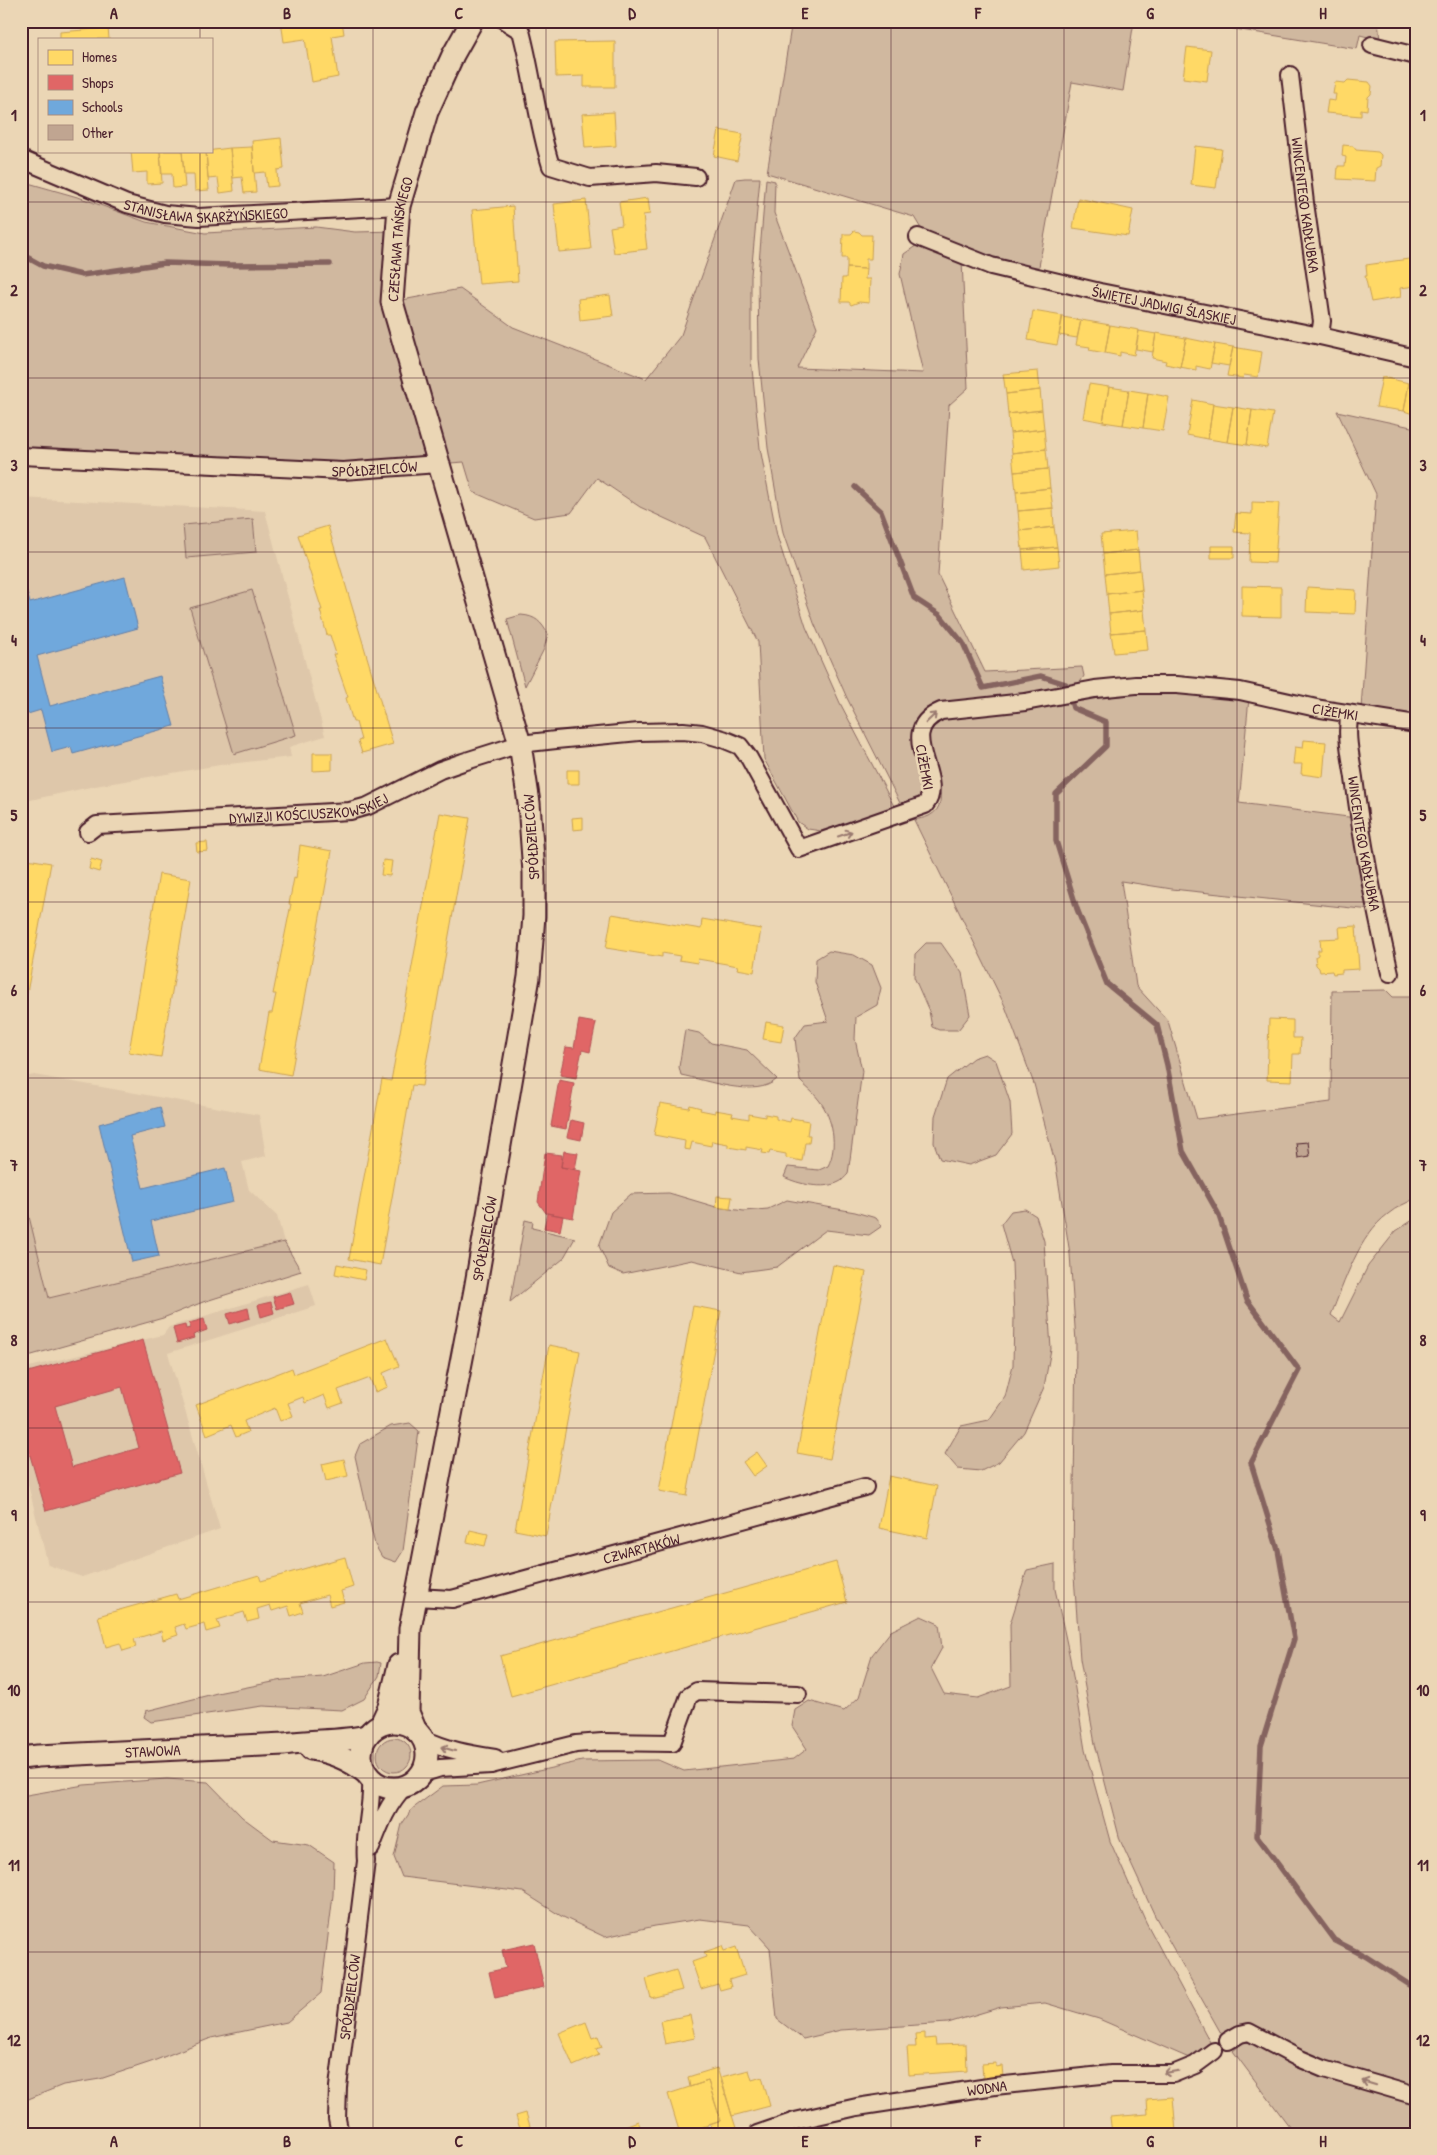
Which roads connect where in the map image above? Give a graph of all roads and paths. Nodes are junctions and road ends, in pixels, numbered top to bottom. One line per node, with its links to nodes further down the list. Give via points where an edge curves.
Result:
1 (472, 21): 8 (street, CZESŁAWA TAŃSKIEGO, via 427,112)
2 (505, 21): 7 (street, via 521,31 541,135 551,166 590,178 656,173)
3 (1372, 45): 4 (street)
4 (1416, 56)
5 (1290, 75): 10 (street, WINCENTEGO KADŁUBKA, via 1322,321)
6 (21, 158): 8 (street, STANISŁAWA SKARŻYŃSKIEGO, via 127,204 166,214 199,217)
7 (696, 177)
8 (399, 206): 13 (street, CZESŁAWA TAŃSKIEGO, via 392,302)
9 (918, 237): 10 (street, ŚWIĘTEJ JADWIGI ŚLĄSKIEJ, via 965,257 1009,270 1100,292)
10 (1320, 336): 11 (street, ŚWIĘTEJ JADWIGI ŚLĄSKIEJ)
11 (1416, 358)
12 (21, 456): 13 (street, SPÓŁDZIELCÓW, via 343,471)
13 (438, 464): 16 (street, SPÓŁDZIELCÓW)
14 (1350, 714): 15 (street, CIŻEMKI); 16 (street, CIŻEMKI, one-way to 14, via 662,731 702,733 723,739 740,746 749,758 799,849 925,805 932,794 920,742 923,727 932,714 941,711 1136,685 1240,690); 18 (street, WINCENTEGO KADŁUBKA, via 1348,734 1359,818)
15 (1416, 724)
16 (520, 744): 17 (street, DYWIZJI KOŚCIUSZKOWSKIEJ, via 440,770 368,806 350,811 97,825); 20 (street, SPÓŁDZIELCÓW, via 529,803 534,873 529,977 475,1290)
17 (88, 832)
18 (1390, 973)
19 (865, 1487): 20 (street, CZWARTAKÓW, via 452,1599)
20 (416, 1597): 21 (street, SPÓŁDZIELCÓW)
21 (410, 1629): 23 (street, SPÓŁDZIELCÓW, via 389,1707); 24 (street, SPÓŁDZIELCÓW, via 408,1712)
22 (798, 1694): 27 (street, via 697,1691 689,1696 672,1743 576,1744)
23 (374, 1730): 24 (street, via 400,1722); 25 (street, STAWOWA, via 350,1740); 28 (street, via 362,1744 361,1754)
24 (419, 1734): 27 (street, one-way to 24, via 441,1747); 29 (street, via 426,1747 426,1756)
25 (284, 1744): 26 (street, STAWOWA); 28 (street, STAWOWA, via 332,1753 349,1760)
26 (21, 1758)
27 (510, 1760): 29 (street, via 491,1766 440,1768)
28 (368, 1775): 29 (street, via 388,1787); 30 (street, SPÓŁDZIELCÓW, via 372,1797 364,1845)
29 (414, 1779): 30 (street, SPÓŁDZIELCÓW, via 393,1798)
30 (366, 1862): 34 (street, SPÓŁDZIELCÓW, via 338,2087)
31 (1228, 2041): 33 (street, one-way to 31, via 1324,2069 1249,2032)
32 (1214, 2051): 35 (street, WODNA, one-way to 35, via 1195,2065 1173,2074 1111,2074 995,2086 857,2107 794,2120)
33 (1416, 2096)
34 (340, 2134)
35 (757, 2134)

